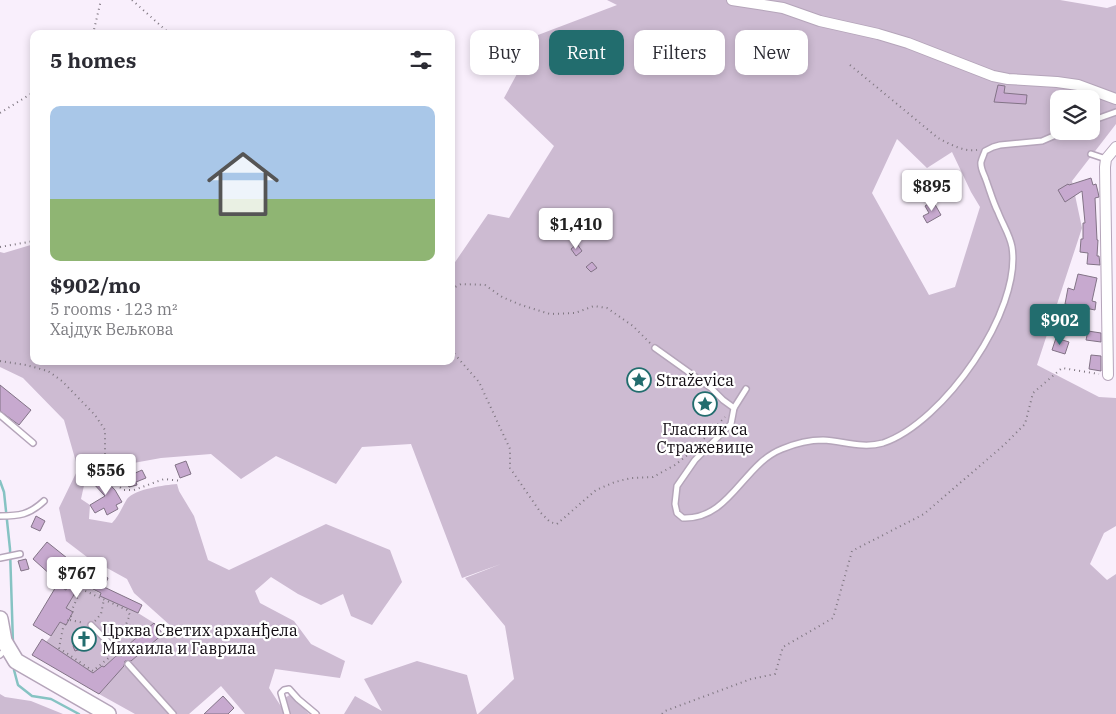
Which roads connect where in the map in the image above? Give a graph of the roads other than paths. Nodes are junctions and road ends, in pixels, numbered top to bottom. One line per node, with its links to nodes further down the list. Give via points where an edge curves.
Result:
1 (732, 0): 2 (street, via 783,8 820,21 878,34 993,76 1078,85)
2 (1116, 99)
3 (1116, 112): 4 (lane)
4 (1100, 118)
5 (1050, 138): 12 (lane, via 1000,145 985,151 981,166 1012,246 1012,269 997,323 964,375 933,411 903,433 882,443 854,446 815,440 781,449 753,469 718,507 696,517 682,518 674,504 678,486 694,460 731,424)
6 (1116, 146): 8 (street)
7 (1091, 154): 8 (lane)
8 (1106, 160): 10 (street)
9 (655, 348): 12 (lane, via 712,388)
10 (1108, 375)
11 (746, 389): 12 (lane)
12 (734, 408)
13 (0, 415): 14 (lane)
14 (33, 442)
15 (44, 501): 16 (lane, via 33,511)
16 (0, 516)
17 (18, 554): 18 (lane)
18 (2, 558)
19 (0, 619): 21 (main road)
20 (90, 625): 22 (lane)
21 (4, 652): 24 (main road)
22 (119, 653)
23 (128, 664): 25 (lane)
24 (108, 714)
25 (173, 714)
26 (287, 714): 27 (lane, via 281,693 289,689)
27 (316, 714)

